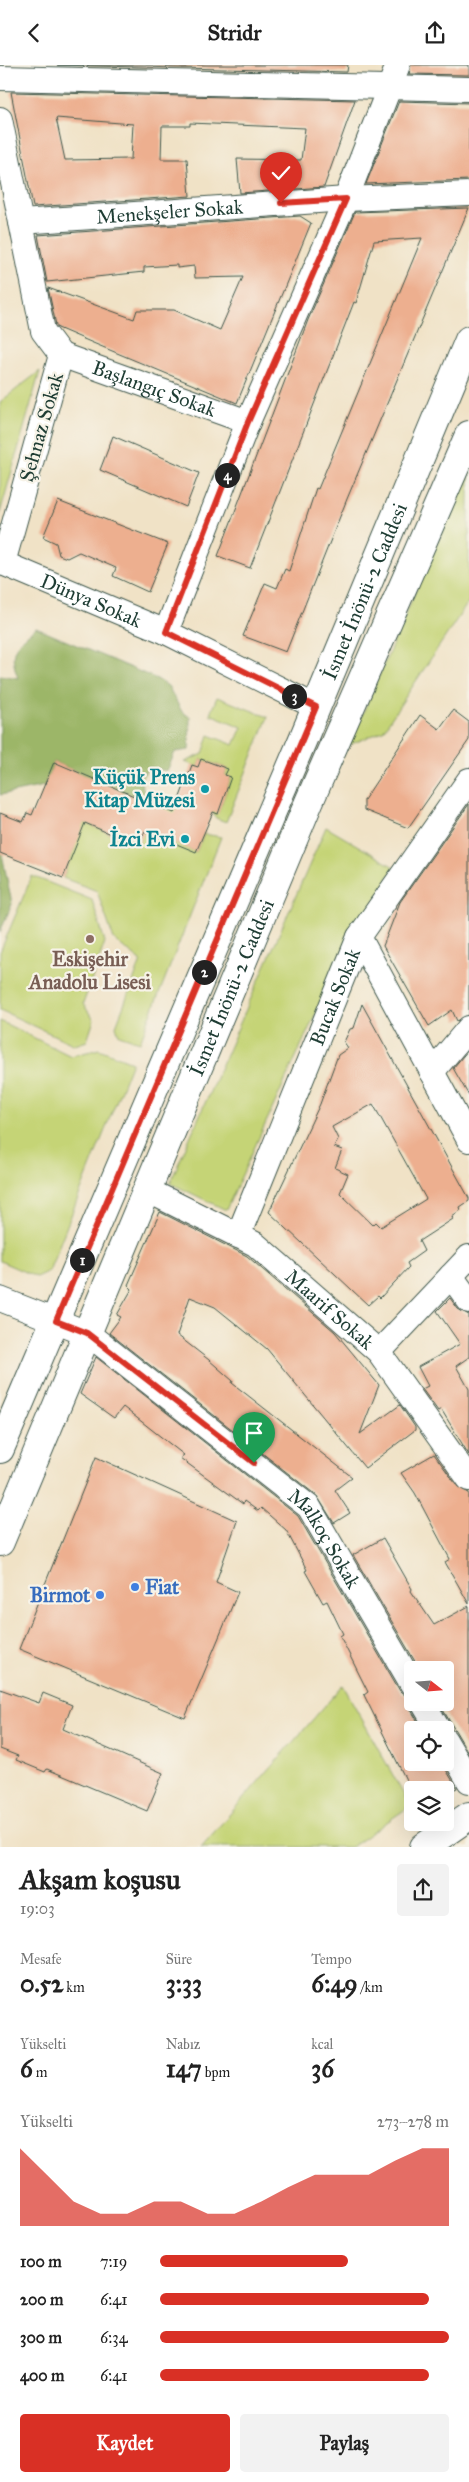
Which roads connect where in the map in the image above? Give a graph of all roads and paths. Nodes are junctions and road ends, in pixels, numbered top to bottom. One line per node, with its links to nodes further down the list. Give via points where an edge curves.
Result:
1 (395, 76): 2 (street); 3 (street); 6 (street)
2 (0, 78)
3 (469, 89)
4 (0, 119): 7 (street, Şehnaz Sokak)
5 (469, 194): 6 (street, Menekşeler Sokak)
6 (346, 199): 7 (street, Menekşeler Sokak); 10 (street)
7 (21, 222): 9 (street, Şehnaz Sokak, via 43,331)
8 (469, 340): 14 (main road, İsmet İnönü-2 Caddesi)
9 (61, 355): 10 (street, Başlangıç Sokak); 12 (street, Şehnaz Sokak)
10 (248, 422): 13 (street)
11 (469, 435): 20 (main road, İsmet İnönü-2 Caddesi, via 309,802)
12 (2, 563): 13 (street, Dünya Sokak)
13 (166, 632): 14 (street, Dünya Sokak)
14 (316, 707): 26 (main road, İsmet İnönü-2 Caddesi)
15 (469, 780): 16 (street, Bucak Sokak)
16 (359, 937): 18 (street); 21 (street, Bucak Sokak)
17 (469, 1028): 18 (street)
18 (432, 1072): 19 (street)
19 (469, 1140)
20 (147, 1190): 21 (street, Maarif Sokak); 27 (main road, İsmet İnönü-2 Caddesi)
21 (238, 1236): 28 (street, Maarif Sokak, via 254,1244)
22 (469, 1257): 23 (street)
23 (451, 1276): 25 (street); 28 (street)
24 (0, 1299): 26 (street, Malkoç Sokak)
25 (469, 1301)
26 (56, 1321): 27 (street, Malkoç Sokak); 29 (main road, İsmet İnönü-2 Caddesi)
27 (87, 1333): 31 (main road, İsmet İnönü-2 Caddesi); 32 (street, Malkoç Sokak, via 309,1507)
28 (378, 1352): 30 (street, Maarif Sokak)
29 (0, 1449)
30 (469, 1479)
31 (0, 1542)
32 (404, 1670)
33 (454, 1755): 34 (street)
34 (469, 1781)
35 (469, 1816): 36 (main road)
36 (424, 1847)

